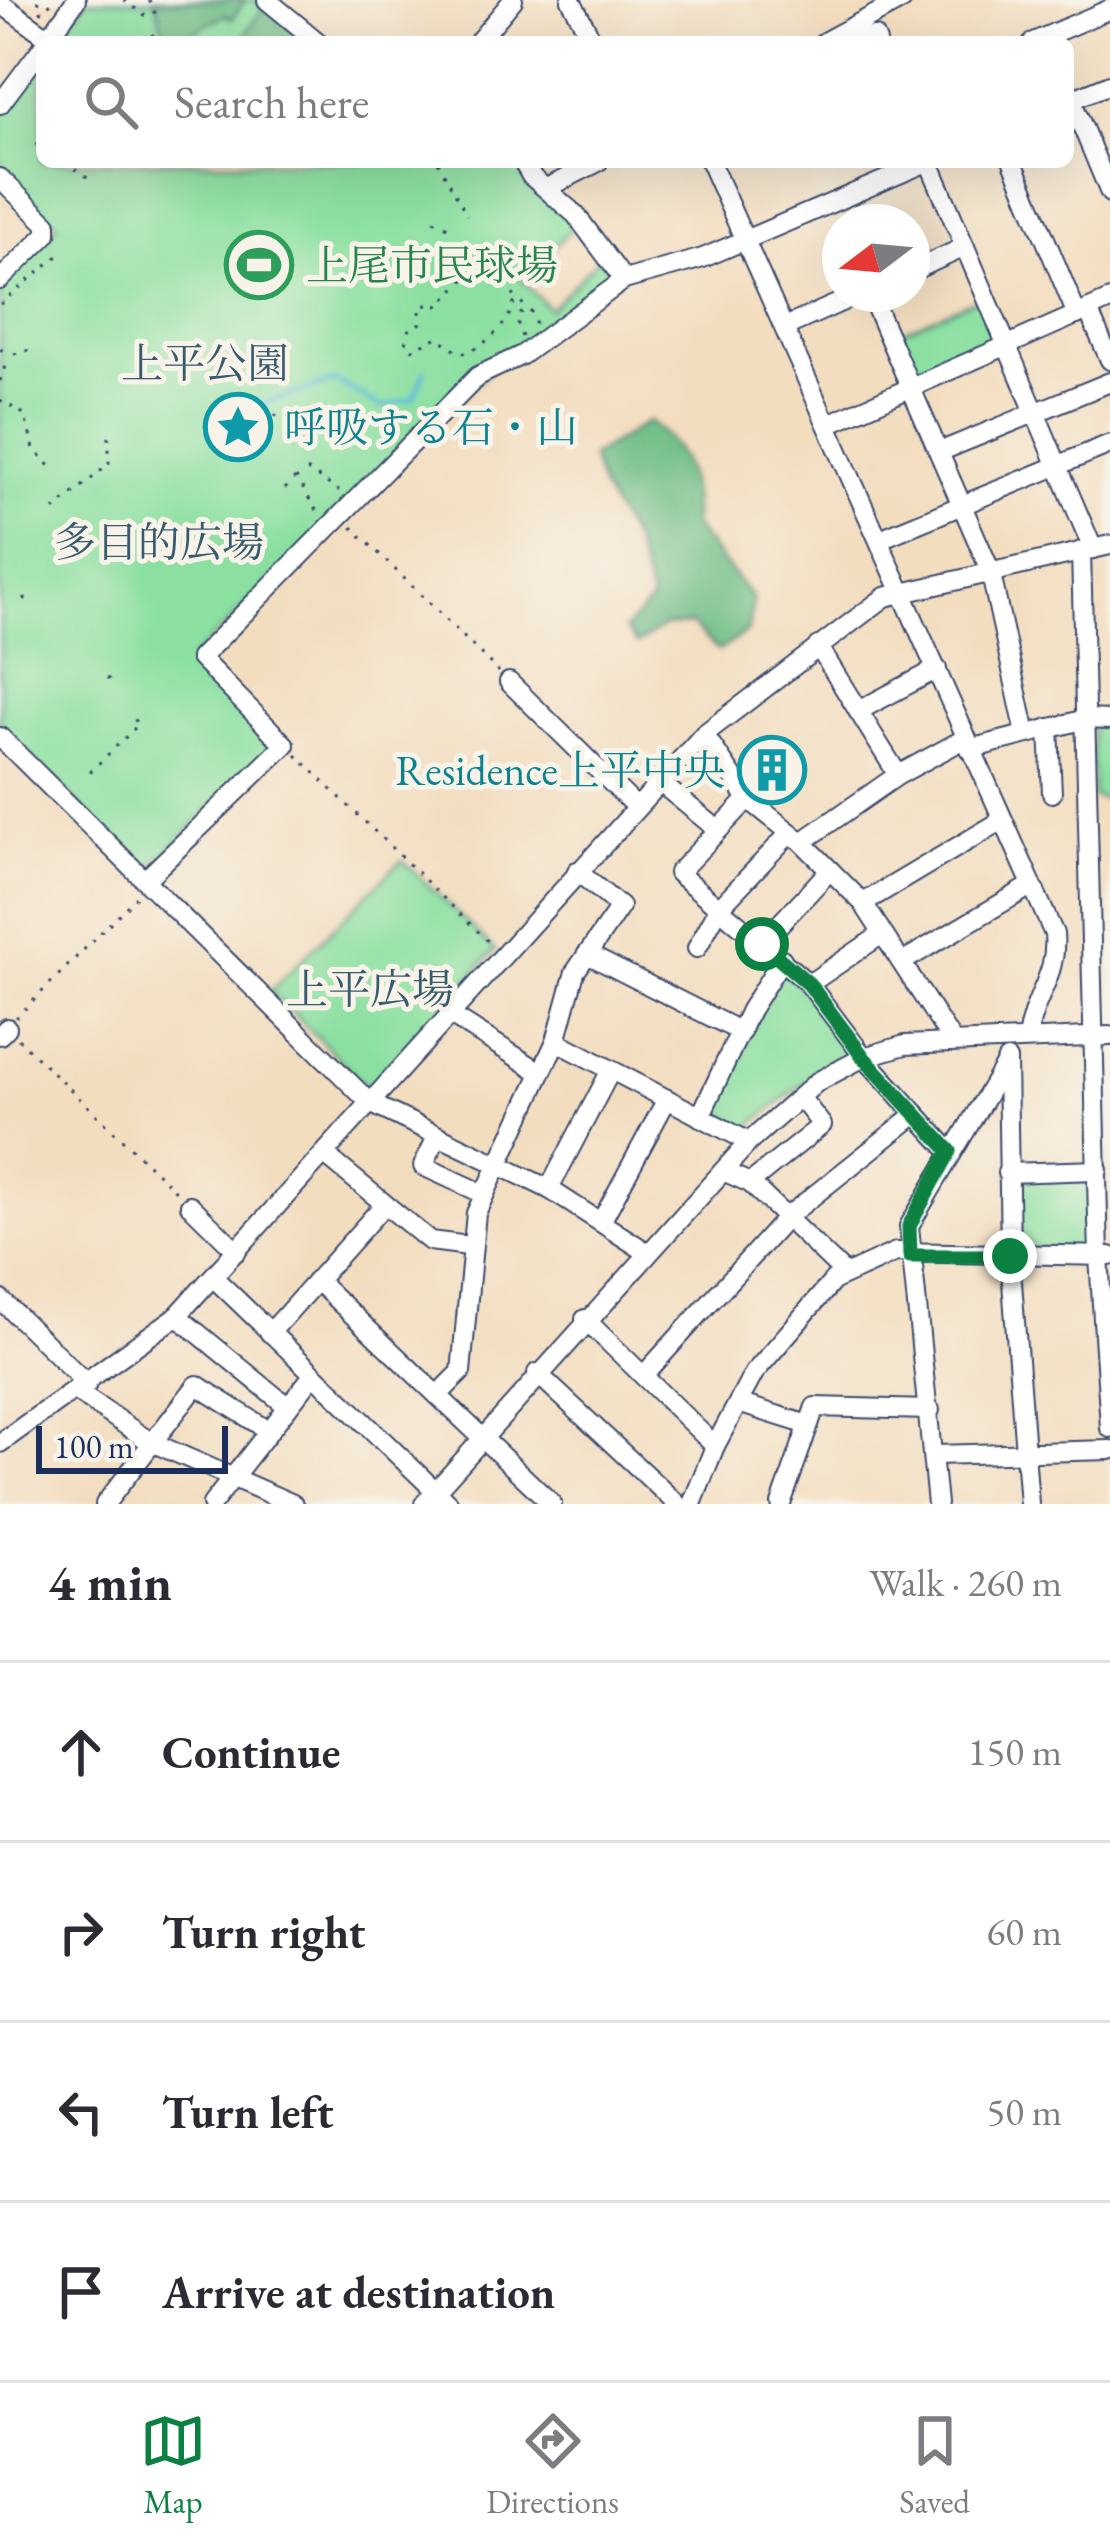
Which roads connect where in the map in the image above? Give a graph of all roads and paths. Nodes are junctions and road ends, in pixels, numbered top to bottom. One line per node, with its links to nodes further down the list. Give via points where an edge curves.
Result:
1 (40, 0): 2 (path, via 42,12)
2 (54, 0)
3 (76, 0): 18 (street)
4 (124, 0): 12 (path)
5 (137, 0): 12 (path)
6 (149, 0): 15 (path)
7 (267, 0): 20 (street)
8 (513, 0): 21 (street)
9 (571, 0): 22 (street)
10 (902, 0): 23 (street)
11 (0, 3): 17 (street)
12 (136, 8): 14 (path)
13 (1110, 9): 24 (street)
14 (146, 16)
15 (159, 22)
16 (156, 33): 19 (path)
17 (38, 36)
18 (51, 36)
19 (151, 36)
20 (312, 36)
21 (483, 36)
22 (590, 36)
23 (834, 36)
24 (1047, 36)
25 (36, 56): 28 (street)
26 (1110, 84): 27 (street)
27 (1074, 98)
28 (0, 104)
29 (1074, 109): 41 (street)
30 (74, 168): 39 (path)
31 (441, 168): 42 (path)
32 (526, 168): 40 (street)
33 (587, 168): 40 (street)
34 (713, 168): 45 (street)
35 (914, 168): 45 (street)
36 (931, 168): 46 (street)
37 (1015, 168): 60 (street)
38 (0, 178): 50 (street, via 47,224)
39 (92, 180)
40 (549, 188): 51 (street)
41 (1110, 193)
42 (467, 215)
43 (434, 220): 44 (path)
44 (452, 230)
45 (746, 241): 51 (street); 61 (street)
46 (965, 248): 48 (street); 63 (street)
47 (59, 255): 54 (path)
48 (930, 263)
49 (472, 272): 55 (path, via 438,306)
50 (0, 280)
51 (624, 280): 84 (street, via 522,355 478,376)
52 (515, 297): 58 (path, via 482,347 460,354 438,337 412,350 406,345)
53 (1110, 300): 60 (street)
54 (0, 304)
55 (425, 305)
56 (525, 307): 62 (path, via 517,325)
57 (822, 310): 61 (street)
58 (420, 311)
59 (878, 312): 70 (street)
60 (1082, 312): 63 (street); 67 (street)
61 (784, 327): 75 (street)
62 (523, 338)
63 (1006, 346): 70 (street); 72 (street)
64 (37, 348): 65 (path)
65 (14, 354)
66 (8, 360): 68 (path)
67 (1110, 360)
68 (0, 381)
69 (1110, 382): 72 (street)
70 (911, 388): 75 (street); 78 (street)
71 (0, 400): 80 (path, via 24,414 34,449)
72 (1035, 412): 78 (street); 79 (street)
73 (252, 415): 74 (path, via 267,411)
74 (286, 420)
75 (828, 424): 86 (street)
76 (109, 429): 83 (path, via 109,464)
77 (1110, 444): 79 (street)
78 (939, 452): 82 (street)
79 (1058, 466): 82 (street); 87 (street)
80 (55, 471)
81 (285, 489): 85 (path, via 296,476 316,504)
82 (962, 505): 86 (street); 88 (street)
83 (54, 511)
84 (340, 515): 96 (path); 106 (street, via 200,658)
85 (318, 523)
86 (880, 539): 89 (street)
87 (1095, 548): 88 (street); 99 (street)
88 (990, 570): 89 (street); 103 (street)
89 (903, 590): 92 (street, via 869,605); 93 (street)
90 (32, 593): 91 (path)
91 (24, 600)
92 (818, 646): 97 (street); 102 (street)
93 (937, 669): 97 (street); 105 (street)
94 (114, 674): 95 (path)
95 (107, 680)
96 (509, 682): 114 (street)
97 (858, 711): 108 (street)
98 (133, 718): 107 (path, via 139,724)
99 (1086, 718): 100 (street); 101 (street); 112 (street)
100 (1110, 720)
101 (1048, 728): 103 (street); 110 (street)
102 (704, 734): 109 (street); 111 (street)
103 (1026, 734): 105 (street)
104 (0, 737): 120 (street)
105 (968, 743): 108 (street); 115 (street)
106 (285, 745): 120 (street); 128 (path)
107 (90, 772)
108 (898, 775): 117 (street)
109 (657, 780): 114 (street); 116 (street)
110 (1052, 793)
111 (748, 799): 116 (street); 117 (street)
112 (1088, 804): 113 (street); 135 (street)
113 (1110, 804)
114 (634, 805): 119 (street)
115 (1001, 821): 121 (street); 122 (street)
116 (718, 830): 123 (street, via 678,873)
117 (796, 837): 118 (street); 123 (street)
118 (830, 870): 122 (street); 125 (street)
119 (577, 871): 127 (street, via 620,907); 128 (street)
120 (147, 882): 133 (path); 145 (street)
121 (1029, 887): 130 (street); 136 (street, via 1054,934 1057,963)
122 (862, 903): 124 (street)
123 (719, 908): 125 (street); 126 (street)
124 (882, 934): 130 (street); 131 (street)
125 (762, 944): 129 (street)
126 (697, 948)
127 (587, 954): 134 (street); 137 (street)
128 (501, 955): 132 (street)
129 (782, 959): 131 (street); 134 (street)
130 (902, 962): 138 (street)
131 (809, 984): 139 (street)
132 (449, 1014): 142 (street); 145 (street)
133 (3, 1032): 159 (path)
134 (741, 1032): 147 (street)
135 (1102, 1036): 136 (street); 153 (street)
136 (1017, 1039): 138 (street); 140 (street)
137 (556, 1041): 141 (street); 142 (street)
138 (952, 1041): 139 (street)
139 (864, 1058): 143 (street); 146 (street)
140 (1006, 1061): 150 (street); 155 (street)
141 (611, 1070): 144 (street); 157 (street)
142 (540, 1072): 152 (street)
143 (800, 1097): 149 (street); 156 (street, via 822,1125)
144 (667, 1099): 147 (street); 162 (street)
145 (370, 1103): 148 (street); 151 (street)
146 (916, 1114): 150 (street); 161 (street)
147 (700, 1117): 149 (street)
148 (437, 1137): 152 (street); 158 (street, via 423,1166)
149 (749, 1142): 154 (street)
150 (950, 1151): 166 (street, via 909,1226)
151 (324, 1154): 160 (street); 164 (street)
152 (496, 1164): 157 (street); 158 (street)
153 (1097, 1170): 155 (street); 168 (street)
154 (723, 1171): 156 (street); 165 (street)
155 (1007, 1173): 167 (street)
156 (750, 1183): 161 (street)
157 (549, 1190): 162 (street)
158 (484, 1194): 163 (street)
159 (190, 1205): 164 (street)
160 (383, 1207): 163 (street, via 430,1241); 171 (street)
161 (788, 1216): 169 (street); 178 (street)
162 (601, 1222): 165 (street)
163 (469, 1246): 180 (street, via 460,1372)
164 (237, 1251): 170 (street)
165 (648, 1253): 174 (street)
166 (910, 1256): 167 (street); 169 (street, via 881,1255); 183 (street)
167 (1010, 1256): 168 (street); 192 (street)
168 (1105, 1257): 185 (street)
169 (845, 1274): 181 (street, via 754,1373)
170 (213, 1277): 173 (street); 175 (street)
171 (316, 1280): 175 (street); 180 (street)
172 (0, 1299): 179 (street)
173 (177, 1316): 179 (street); 182 (street)
174 (585, 1319): 176 (street); 178 (street)
175 (270, 1333): 177 (street)
176 (537, 1373): 187 (street); 201 (street)
177 (313, 1375): 182 (street); 195 (street)
178 (644, 1375): 190 (street)
179 (82, 1388): 188 (street); 189 (street)
180 (439, 1394): 187 (street)
181 (738, 1403): 184 (street); 190 (street)
182 (288, 1407): 186 (street)
183 (930, 1410): 184 (street, via 815,1407); 193 (street)
184 (808, 1425): 196 (street)
185 (1110, 1428)
186 (269, 1431): 188 (street, via 196,1385); 194 (street)
187 (483, 1437): 195 (street); 200 (street)
188 (149, 1441): 194 (street); 198 (street)
189 (0, 1443)
190 (715, 1446): 202 (street)
191 (1110, 1450): 192 (street)
192 (1025, 1452): 193 (street); 204 (street)
193 (935, 1455): 203 (street)
194 (234, 1475): 197 (street); 199 (street)
195 (436, 1499)
196 (789, 1501)
197 (290, 1503)
198 (105, 1504)
199 (212, 1504)
200 (552, 1504)
201 (677, 1504)
202 (692, 1504)
203 (937, 1504)
204 (1028, 1504)

